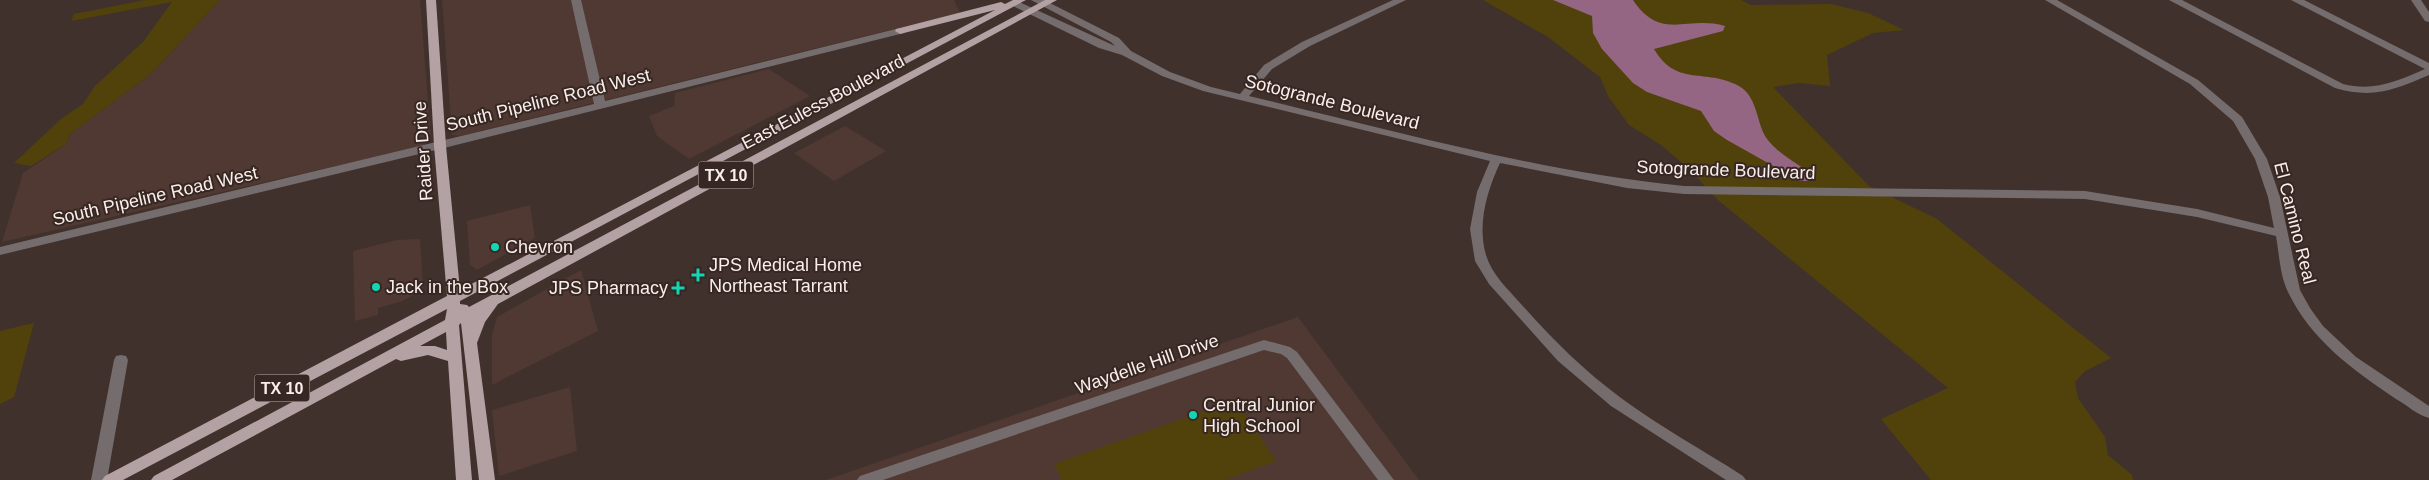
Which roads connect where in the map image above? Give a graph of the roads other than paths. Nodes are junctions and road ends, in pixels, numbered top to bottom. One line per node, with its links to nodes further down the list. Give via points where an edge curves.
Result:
1 (431, 0): 21 (main road, Raider Drive)
2 (576, 0): 19 (street)
3 (1401, 0): 18 (street, via 1306,44 1268,67)
4 (2050, 0): 24 (street, El Camino Real, via 2194,82 2229,110 2246,131 2261,159 2274,196)
5 (2174, 0): 16 (street, via 2354,91 2378,91)
6 (2296, 0): 15 (street)
7 (2416, 0): 11 (street)
8 (1019, 1): 9 (street, Sotogrande Boulevard); 10 (main road); 12 (main road, East Euless Boulevard / TX 10)
9 (1041, 4): 17 (main road, East Euless Boulevard / TX 10); 18 (street, Sotogrande Boulevard, via 1102,46 1126,53 1166,74)
10 (955, 17): 12 (main road, via 971,16); 13 (main road)
11 (2429, 19)
12 (982, 21): 14 (main road, East Euless Boulevard / TX 10); 17 (main road, via 978,33 931,60)
13 (900, 31): 14 (main road, via 937,30 940,34); 19 (street, South Pipeline Road West)
14 (933, 46): 20 (main road, East Euless Boulevard / TX 10)
15 (2429, 67)
16 (2429, 71)
17 (910, 77): 22 (main road, East Euless Boulevard / TX 10)
18 (1242, 98): 23 (street, Sotogrande Boulevard)
19 (600, 105): 21 (street, South Pipeline Road West)
20 (760, 137): 22 (main road); 27 (main road, East Euless Boulevard / TX 10)
21 (440, 146): 25 (street, South Pipeline Road West); 27 (main road, Raider Drive)
22 (776, 148): 26 (main road, East Euless Boulevard / TX 10)
23 (1497, 158): 24 (street, Sotogrande Boulevard, via 1644,186 1684,190 2086,195 2197,213); 44 (street, via 1480,201 1476,236 1479,254 1492,278 1526,319 1580,373 1616,402)
24 (2280, 233): 36 (street, El Camino Real, via 2293,290 2317,330 2345,357)
25 (0, 251)
26 (502, 295): 28 (main road, East Euless Boulevard / TX 10); 30 (main road, via 479,320)
27 (454, 298): 28 (main road); 29 (main road, Raider Drive); 38 (main road, TX 10)
28 (467, 314): 29 (main road, East Euless Boulevard / TX 10); 30 (main road)
29 (452, 322): 31 (main road, Raider Drive); 33 (main road, TX 10)
30 (470, 350): 34 (main road)
31 (455, 359): 33 (main road, via 441,351 420,350); 35 (main road, Raider Drive)
32 (121, 360): 37 (street)
33 (354, 375): 39 (main road, TX 10)
34 (479, 406): 35 (main road); 41 (main road)
35 (459, 412): 40 (main road, Raider Drive)
36 (2429, 413)
37 (99, 480)
38 (110, 480)
39 (159, 480)
40 (464, 480)
41 (487, 480)
42 (865, 480): 43 (street, Waydelle Hill Drive, via 1264,345 1292,355)
43 (1386, 480)
44 (1738, 480)

